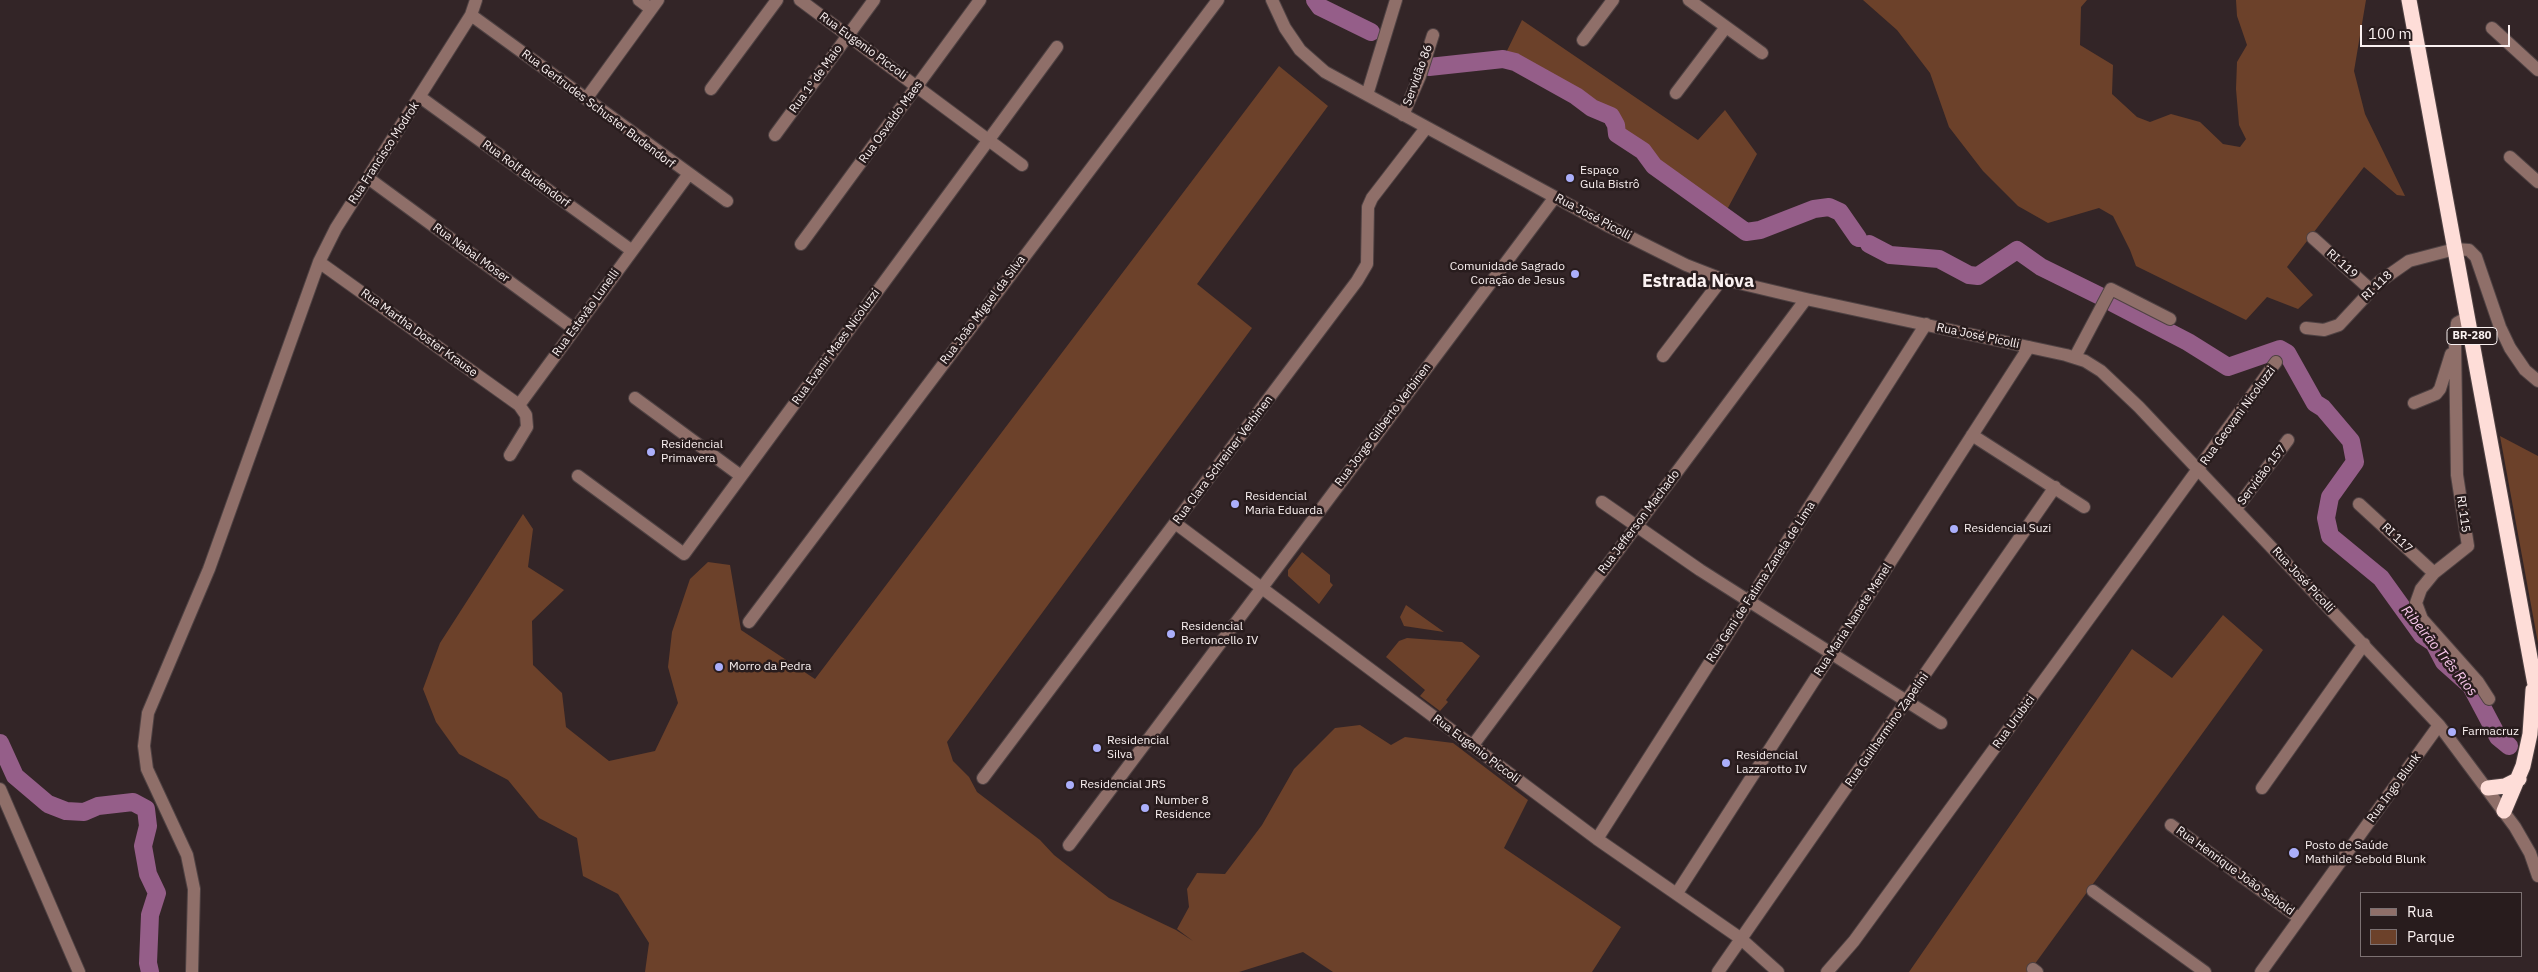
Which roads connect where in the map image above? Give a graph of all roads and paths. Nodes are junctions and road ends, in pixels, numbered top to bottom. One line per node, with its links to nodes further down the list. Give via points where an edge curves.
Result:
1 (476, 0): 15 (street, Rua Francisco Modrok)
2 (639, 0): 14 (street)
3 (777, 0): 26 (street)
4 (800, 0): 20 (street, Rua Eugenio Piccoli)
5 (874, 0): 20 (street, Rua 1º de Maio)
6 (980, 0): 25 (street, Rua Osvaldo Maes)
7 (1218, 0): 80 (street, Rua João Miguel da Silva)
8 (1272, 0): 28 (street, Rua José Picolli, via 1285,28 1306,57 1325,72)
9 (1396, 0): 28 (street)
10 (1614, 0): 21 (street)
11 (1622, 0): 16 (street)
12 (1689, 0): 17 (street)
13 (2409, 0): 44 (highway, BR-280)
14 (654, 4): 30 (street)
15 (471, 15): 29 (street, Rua Francisco Modrok); 30 (street, Rua Gertrudes Schuster Budendorf)
16 (1604, 24)
17 (1728, 28): 23 (street); 27 (street)
18 (2492, 28): 24 (street)
19 (1433, 35): 31 (street, Servidão 86)
20 (848, 36): 25 (street, Rua Eugenio Piccoli); 33 (street, Rua 1º de Maio)
21 (1583, 40)
22 (1057, 48): 34 (street, Rua Evanir Maes Nicoluzzi)
23 (1762, 53)
24 (2538, 70)
25 (917, 86): 34 (street, Rua Eugenio Piccoli); 43 (street, Rua Osvaldo Maes)
26 (711, 89)
27 (1679, 94)
28 (1366, 95): 31 (street, Rua José Picolli)
29 (420, 97): 38 (street, Rua Francisco Modrok); 45 (street, Rua Rolf Budendorf)
30 (586, 99): 37 (street, Rua Gertrudes Schuster Budendorf)
31 (1403, 115): 32 (street, Rua José Picolli)
32 (1426, 128): 40 (street, Rua José Picolli); 75 (street, Rua Clara Schreiner Verbinen, via 1372,198 1368,207 1367,264 1357,281)
33 (775, 135)
34 (989, 140): 36 (street, Rua Eugenio Piccoli); 69 (street, Rua Evanir Maes Nicoluzzi)
35 (2510, 157): 39 (street)
36 (1022, 165)
37 (688, 176): 41 (street, Rua Gertrudes Schuster Budendorf); 45 (street, Rua Estevão Lunelli)
38 (368, 178): 46 (street, Rua Francisco Modrok); 53 (street, Rua Nabal Moser)
39 (2538, 182)
40 (1555, 197): 47 (street, Rua José Picolli, via 1667,256); 78 (street, Rua Jorge Gilberto Verbinen)
41 (727, 201)
42 (2313, 238): 48 (street, RI 119)
43 (801, 244)
44 (2455, 249): 48 (street, RI 118, via 2409,261); 50 (highway, BR-280); 60 (street, via 2469,250 2476,257 2510,348 2525,370)
45 (631, 250): 53 (street, Rua Estevão Lunelli)
46 (319, 262): 63 (street, Rua Martha Doster Krause); 106 (street, Rua Francisco Modrok, via 207,577 153,698 145,729 148,769 187,855 194,889)
47 (1722, 279): 49 (street, Rua José Picolli); 57 (street)
48 (2371, 290): 54 (street, RI 118, via 2339,325 2324,330)
49 (1806, 299): 52 (street, Rua José Picolli); 76 (street, Rua Jefferson Machado)
50 (2468, 317): 55 (street, RI 115, via 2457,323); 83 (highway, BR-280)
51 (2170, 319): 58 (street, via 2111,289)
52 (1926, 324): 56 (street, Rua José Picolli); 79 (street, Rua Geni de Fatima Zanela de Lima)
53 (574, 328): 63 (street, Rua Estevão Lunelli)
54 (2306, 328)
55 (2455, 341): 62 (street, via 2440,389 2436,394); 77 (street, RI 115, via 2457,475 2468,546)
56 (2029, 347): 58 (street, Rua José Picolli); 64 (street, Rua Maria Nanete Menel)
57 (1663, 356)
58 (2075, 357): 67 (street, Rua José Picolli, via 2101,371 2121,388)
59 (2276, 362): 67 (street, Rua Geovani Nicoluzzi)
60 (2538, 381)
61 (635, 398): 69 (street)
62 (2414, 403)
63 (519, 405): 66 (street, via 526,416 527,427)
64 (1972, 435): 70 (street); 82 (street, Rua Maria Nanete Menel)
65 (2288, 440): 74 (street, Servidão 157)
66 (510, 455)
67 (2199, 470): 74 (street, Rua José Picolli); 109 (street, Rua Urubici, via 1854,941)
68 (578, 476): 69 (street, Rua Evanir Maes Nicoluzzi, via 684,554)
69 (741, 476)
70 (2054, 487): 73 (street); 87 (street, Rua Guilhermino Zapelini)
71 (1602, 502): 76 (street)
72 (2359, 504): 77 (street, RI 117)
73 (2084, 507)
74 (2236, 509): 81 (street, Rua José Picolli)
75 (1175, 523): 78 (street, Rua Eugenio Piccoli); 91 (street, Rua Clara Schreiner Verbinen)
76 (1635, 526): 79 (street); 90 (street, Rua Jefferson Machado)
77 (2434, 573): 85 (street, RI 115, via 2417,595 2417,610)
78 (1261, 588): 90 (street, Rua Eugenio Piccoli); 99 (street, Rua Jorge Gilberto Verbinen)
79 (1749, 602): 82 (street); 98 (street, Rua Geni de Fatima Zanela de Lima)
80 (749, 622)
81 (2364, 644): 89 (street, Rua José Picolli); 93 (street)
82 (1830, 654): 87 (street); 102 (street, Rua Maria Nanete Menel)
83 (2533, 673): 84 (highway); 86 (highway, BR-280); 92 (highway, via 2530,734)
84 (2538, 690)
85 (2489, 699)
86 (2538, 701)
87 (1906, 702): 88 (street); 104 (street, Rua Guilhermino Zapelini)
88 (1941, 724)
89 (2440, 725): 94 (street, Rua José Picolli); 103 (street, Rua Ingo Blunk)
90 (1473, 745): 98 (street, Rua Eugenio Piccoli)
91 (983, 778)
92 (2519, 779): 94 (highway, via 2505,786); 96 (highway)
93 (2262, 788)
94 (2488, 788): 96 (street, Rua José Picolli)
95 (0, 789): 105 (street)
96 (2504, 811): 100 (street, Rua José Picolli, via 2530,853)
97 (2171, 825): 103 (street, Rua Henrique João Sebold)
98 (1596, 839): 102 (street, Rua Eugenio Piccoli)
99 (1068, 845)
100 (2538, 876)
101 (2093, 891): 110 (street)
102 (1677, 894): 104 (street, Rua Eugenio Piccoli)
103 (2299, 918): 111 (street, Rua Ingo Blunk)
104 (1740, 938): 107 (street, Rua Guilhermino Zapelini); 108 (street, Rua Eugenio Piccoli)
105 (79, 972)
106 (192, 972)
107 (1718, 972)
108 (1778, 972)
109 (1827, 972)
110 (2205, 972)
111 (2261, 972)

